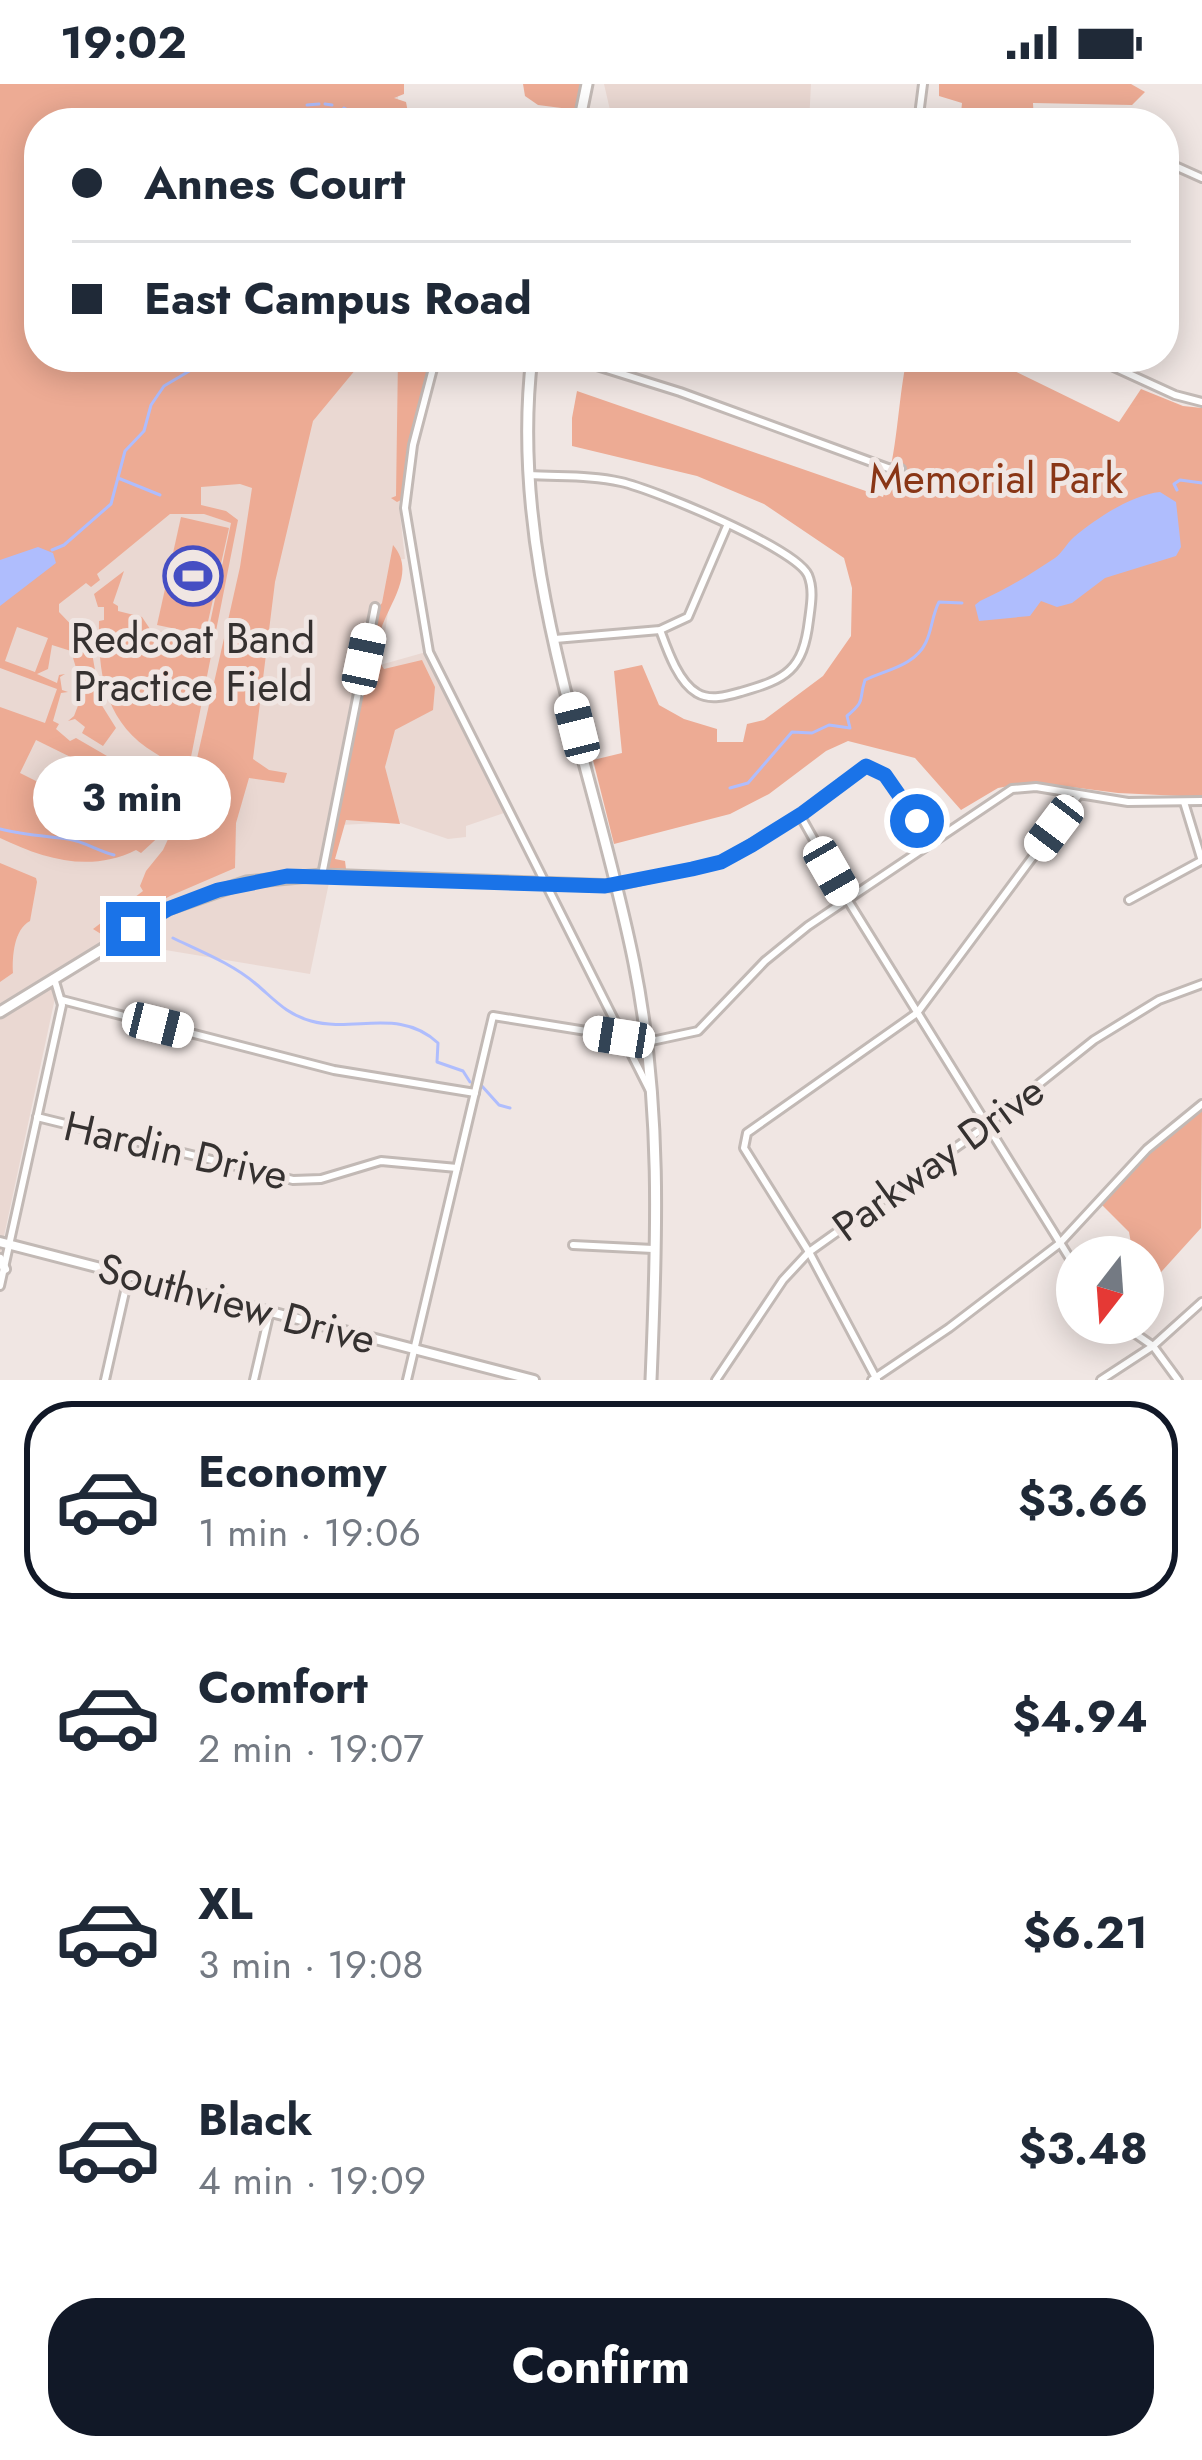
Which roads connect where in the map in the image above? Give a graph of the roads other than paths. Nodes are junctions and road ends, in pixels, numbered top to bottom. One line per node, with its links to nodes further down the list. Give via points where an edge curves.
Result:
1 (432, 372): 19 (street, via 406,508 425,637)
2 (531, 372): 7 (main road)
3 (616, 372): 6 (street)
4 (1126, 372): 5 (street)
5 (1202, 402)
6 (901, 469)
7 (528, 475): 8 (street, via 626,483); 11 (main road)
8 (728, 524): 10 (street, via 688,617); 10 (street, via 805,569 812,593 801,658 768,684 707,697 691,688)
9 (375, 607): 18 (street)
10 (660, 630): 11 (street)
11 (555, 639): 20 (main road)
12 (1078, 796): 13 (street); 16 (street, via 1012,789); 27 (street)
13 (1184, 801): 14 (street); 17 (street)
14 (1202, 801)
15 (800, 815): 16 (street, via 872,766); 20 (street, via 721,862); 21 (street)
16 (930, 842): 21 (street)
17 (1202, 861): 22 (street)
18 (322, 875): 19 (main road); 23 (main road, via 211,892)
19 (546, 886): 20 (main road); 28 (street)
20 (616, 886): 29 (main road)
21 (847, 899): 27 (street); 29 (street, via 776,952 698,1031)
22 (1129, 900)
23 (54, 978): 25 (street); 26 (main road)
24 (1202, 984): 34 (street, Parkway Drive, via 1094,1040)
25 (62, 1000): 30 (street, via 334,1070); 33 (street)
26 (0, 1012)
27 (916, 1013): 34 (street); 42 (street, via 744,1139)
28 (624, 1037): 30 (street, via 493,1016); 31 (street)
29 (647, 1042): 31 (main road)
30 (475, 1093): 35 (street)
31 (654, 1096): 41 (main road)
32 (1202, 1104): 36 (street, via 1147,1149)
33 (37, 1117): 35 (street, Hardin Drive, via 293,1180 381,1161); 38 (street)
34 (986, 1126): 37 (street); 42 (street, Parkway Drive)
35 (457, 1168): 50 (street)
36 (1066, 1236)
37 (1056, 1239)
38 (5, 1243): 43 (street); 44 (street, Southview Drive)
39 (573, 1245): 41 (street)
40 (1056, 1246): 51 (street)
41 (657, 1250): 56 (main road)
42 (809, 1252): 51 (street); 57 (street, Parkway Drive)
43 (2, 1264): 45 (street)
44 (129, 1274): 47 (street, Southview Drive); 52 (street)
45 (0, 1286)
46 (1202, 1302): 49 (street)
47 (270, 1311): 50 (street, Southview Drive); 53 (street)
48 (1151, 1344): 49 (street)
49 (1154, 1346): 58 (street); 59 (street)
50 (414, 1348): 54 (street); 55 (street, Southview Drive)
51 (874, 1379)
52 (105, 1380)
53 (254, 1380)
54 (407, 1380)
55 (534, 1380)
56 (651, 1380)
57 (716, 1380)
58 (1100, 1380)
59 (1178, 1380)

